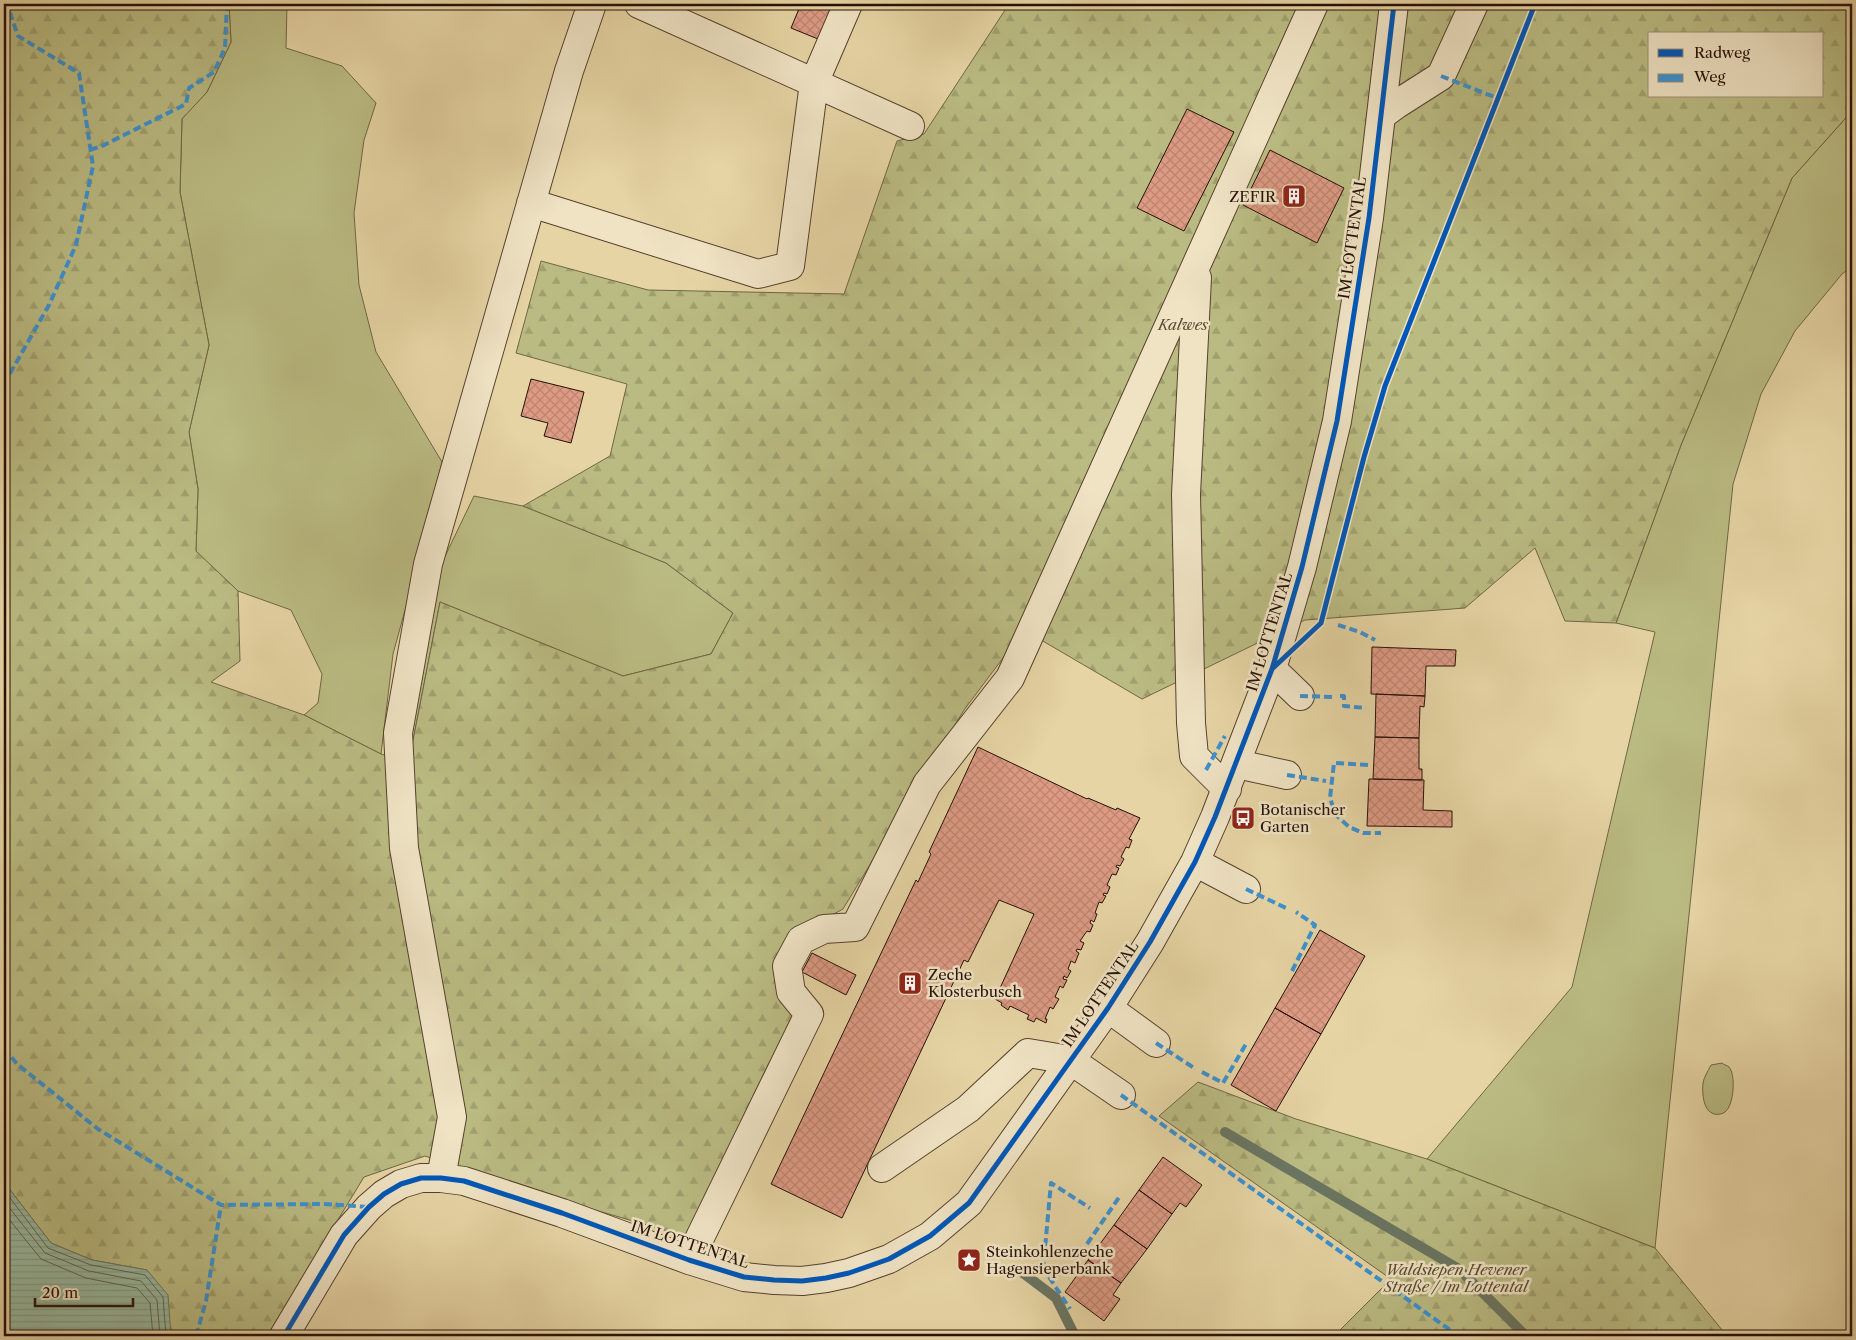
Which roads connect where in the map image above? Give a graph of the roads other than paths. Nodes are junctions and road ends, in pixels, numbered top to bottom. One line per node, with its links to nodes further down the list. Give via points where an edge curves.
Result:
1 (592, 4): 10 (street)
2 (639, 4): 7 (street)
3 (848, 4): 7 (street)
4 (1314, 4): 11 (street)
5 (1394, 4): 8 (street, IM LOTTENTAL)
6 (1474, 4): 8 (street, via 1441,76)
7 (814, 82): 9 (street); 10 (street, via 790,266 758,274)
8 (1382, 115): 12 (street, IM LOTTENTAL, via 1337,420 1302,567)
9 (910, 126)
10 (531, 203): 23 (street, via 428,564 398,733 404,848 452,1117)
11 (1198, 262): 15 (street, via 1186,494 1191,723 1194,756); 24 (street, via 1010,678 927,784 855,927 824,929 801,940 787,966 791,992 809,1014)
12 (1272, 669): 13 (street); 15 (street, IM LOTTENTAL)
13 (1300, 696)
14 (1287, 775): 15 (street)
15 (1232, 776): 16 (street, IM LOTTENTAL)
16 (1195, 862): 17 (street); 18 (street, IM LOTTENTAL)
17 (1246, 889)
18 (1108, 1008): 19 (street); 20 (street, IM LOTTENTAL)
19 (1156, 1043)
20 (1070, 1060): 21 (street); 22 (street, via 1028,1053 968,1109); 24 (street, IM LOTTENTAL, via 969,1203 909,1249 849,1273 802,1281 744,1277)
21 (1121, 1095)
22 (882, 1168)
23 (440, 1178): 24 (street, IM LOTTENTAL, via 464,1181 562,1212); 25 (street, IM LOTTENTAL, via 421,1178 401,1184 369,1207 344,1236)
24 (689, 1260)
25 (284, 1336)

